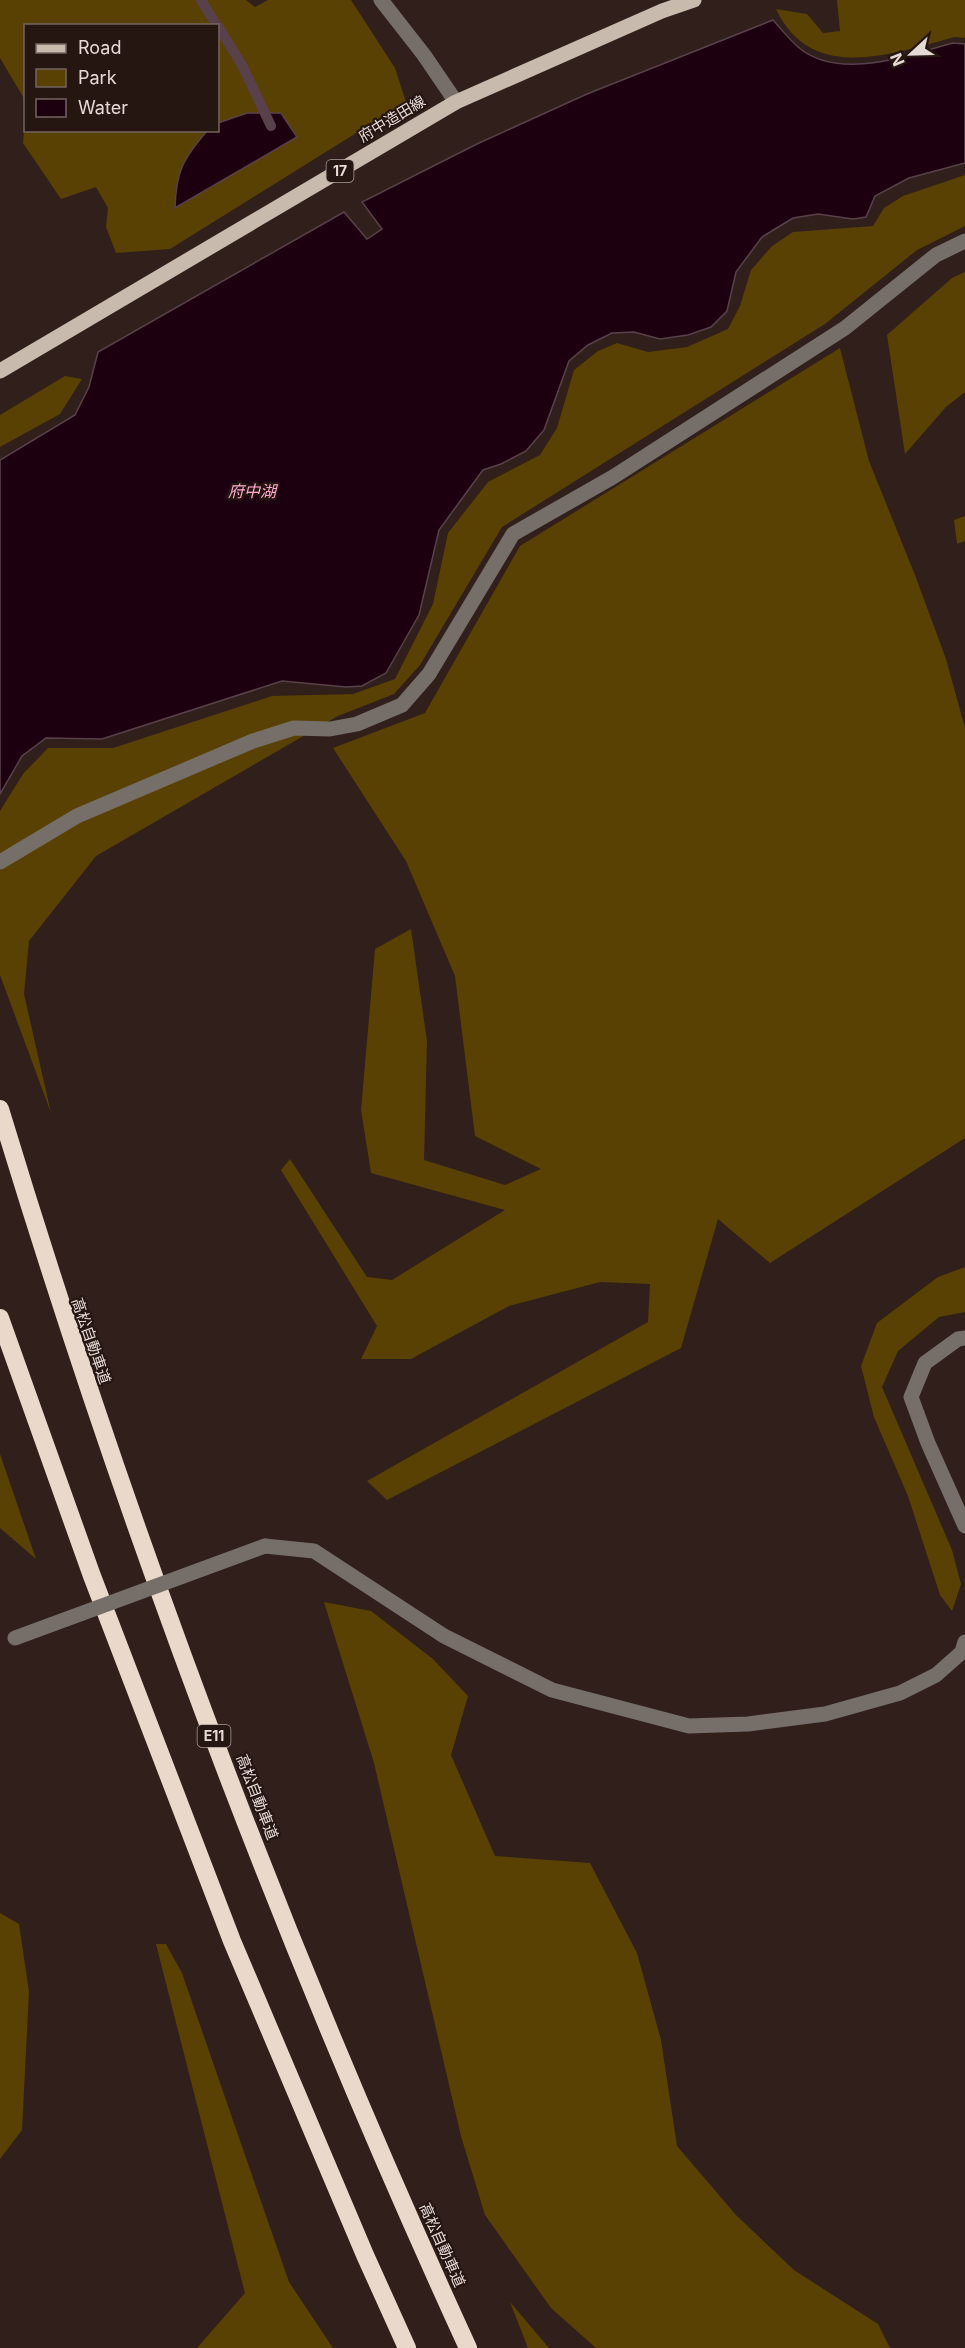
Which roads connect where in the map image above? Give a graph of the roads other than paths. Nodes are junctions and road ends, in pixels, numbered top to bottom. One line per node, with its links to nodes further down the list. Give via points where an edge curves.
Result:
1 (381, 0): 3 (street)
2 (694, 0): 3 (main road, 府中造田線 / 17)
3 (456, 102): 5 (main road, 府中造田線 / 17)
4 (965, 241): 6 (street, via 936,255 845,328 613,477 513,534 429,674 402,705 357,724 330,729 294,728 253,741 77,816)
5 (0, 371)
6 (0, 862)
7 (0, 1109): 14 (highway, 高松自動車道 / E11, via 54,1287 151,1570 284,1918)
8 (0, 1318): 13 (highway, via 92,1576 232,1941)
9 (965, 1338): 10 (street, via 924,1363 910,1397)
10 (965, 1526)
11 (15, 1638): 12 (street, bridge, via 265,1546 314,1551 444,1636 552,1690 689,1726 748,1724 825,1714 900,1693 936,1675 962,1652)
12 (965, 1642)
13 (407, 2348)
14 (468, 2348)

